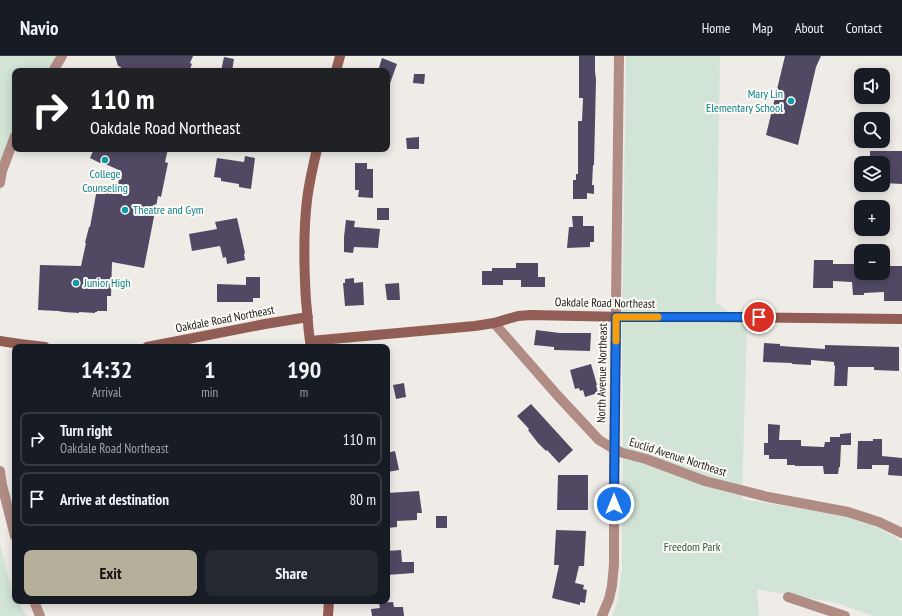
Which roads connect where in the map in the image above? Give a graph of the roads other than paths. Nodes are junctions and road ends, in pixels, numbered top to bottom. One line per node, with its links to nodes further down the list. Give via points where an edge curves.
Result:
1 (62, 56): 4 (street)
2 (340, 56): 5 (street)
3 (619, 56): 10 (street, North Avenue Northeast)
4 (55, 68)
5 (337, 68)
6 (12, 144): 8 (street)
7 (316, 152): 9 (street, via 310,178 305,225 304,274)
8 (0, 183)
9 (308, 317): 15 (street, Oakdale Road Northeast); 16 (street)
10 (616, 317): 11 (street, Oakdale Road Northeast); 12 (street, Oakdale Road Northeast, via 531,314); 17 (street, North Avenue Northeast)
11 (902, 319)
12 (494, 324): 16 (street, Oakdale Road Northeast); 17 (street, Euclid Avenue Northeast, via 599,440)
13 (0, 341): 14 (street)
14 (20, 344)
15 (165, 344)
16 (311, 344)
17 (614, 449): 20 (street, Euclid Avenue Northeast, via 705,481 768,497 848,512); 26 (street, North Avenue Northeast, via 614,564 609,599)
18 (0, 470): 19 (street)
19 (12, 524)
20 (902, 533)
21 (788, 597): 27 (street)
22 (35, 604): 24 (street)
23 (329, 604): 25 (street)
24 (40, 616)
25 (328, 616)
26 (602, 616)
27 (845, 616)

